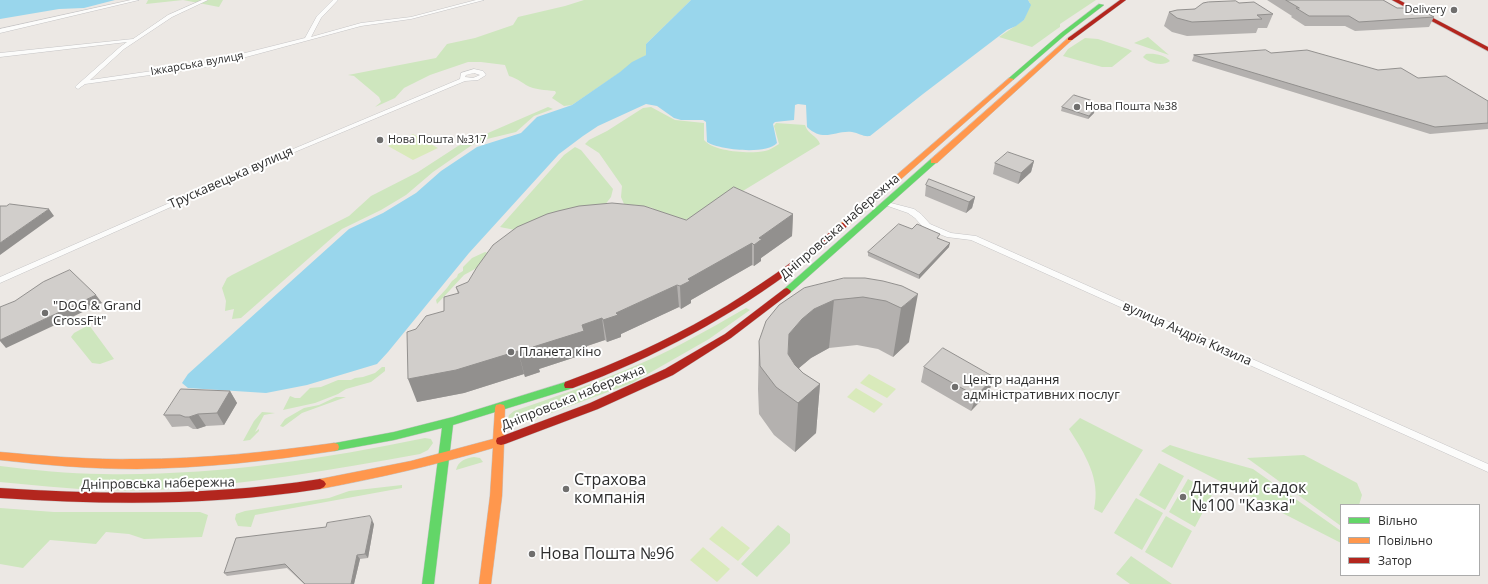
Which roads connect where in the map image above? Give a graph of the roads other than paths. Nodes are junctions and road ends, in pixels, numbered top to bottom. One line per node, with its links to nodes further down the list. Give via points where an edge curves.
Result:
1 (137, 0): 8 (street)
2 (206, 0): 9 (street, via 170,16)
3 (336, 0): 10 (street, via 319,17)
4 (482, 0): 10 (street, Іжкарська вулиця, via 418,17 361,25)
5 (1109, 0): 18 (main road, Дніпровська набережна, via 1068,29 831,237 770,285 704,325 627,363)
6 (1123, 0): 16 (main road, Дніпровська набережна, via 1078,32)
7 (1395, 0): 11 (main road)
8 (0, 31)
9 (134, 40): 12 (street); 14 (street)
10 (307, 40): 14 (street, Іжкарська вулиця, via 201,66)
11 (1488, 49)
12 (0, 55)
13 (464, 79): 17 (street, Трускавецька вулиця, via 295,150)
14 (85, 82): 15 (street)
15 (78, 88)
16 (887, 204): 20 (main road, Дніпровська набережна, via 776,301 705,351 645,384 603,403); 23 (street, вулиця Андрія Кизила, via 914,213 927,226 950,235 973,238)
17 (0, 280)
18 (500, 408): 19 (main road, Дніпровська набережна); 20 (main road)
19 (448, 424): 21 (main road, Дніпровська набережна, via 344,446 232,461 117,465); 22 (main road)
20 (500, 441): 22 (main road, Дніпровська набережна); 26 (main road, via 496,500)
21 (0, 456)
22 (444, 458): 24 (main road, Дніпровська набережна, via 330,484 207,498 99,500); 25 (main road)
23 (1488, 468)
24 (0, 493)
25 (428, 584)
26 (485, 584)

